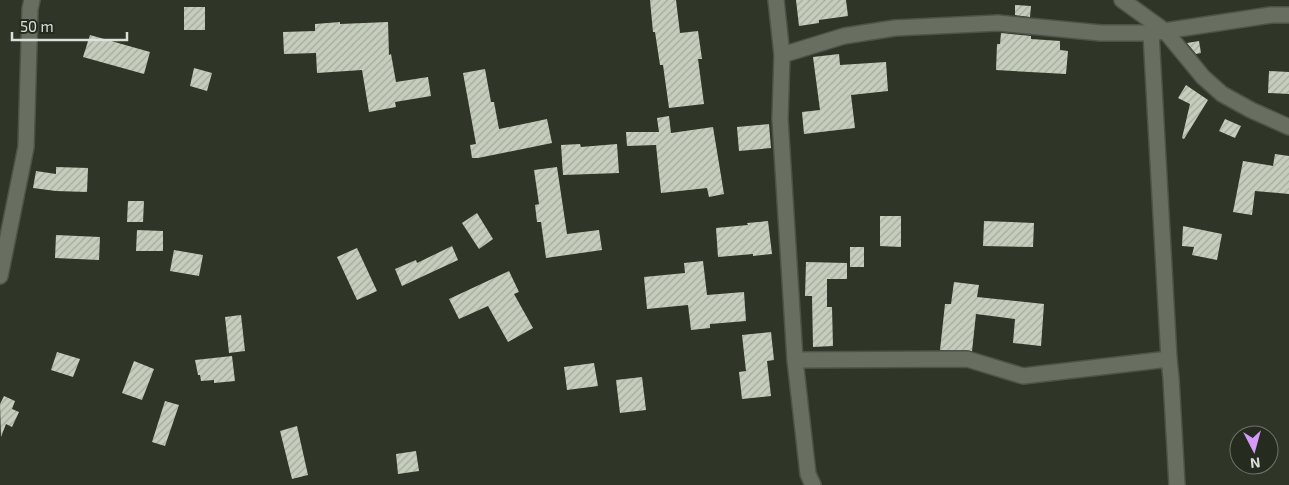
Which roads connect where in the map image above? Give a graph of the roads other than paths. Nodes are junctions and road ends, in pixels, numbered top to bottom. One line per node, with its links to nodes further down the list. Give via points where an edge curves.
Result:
1 (32, 0): 9 (street, via 26,147)
2 (776, 0): 7 (street)
3 (1122, 0): 6 (street)
4 (1271, 7): 5 (street); 6 (street)
5 (1289, 15)
6 (1158, 32): 7 (street, via 1101,33 998,23 895,28 844,36); 8 (street, via 1222,94); 10 (street)
7 (782, 55): 11 (street, via 780,119)
8 (1289, 127)
9 (0, 276)
10 (1169, 359): 11 (street, via 1023,376 968,359); 13 (street)
11 (795, 360): 12 (street, via 808,474)
12 (813, 485)
13 (1178, 485)

